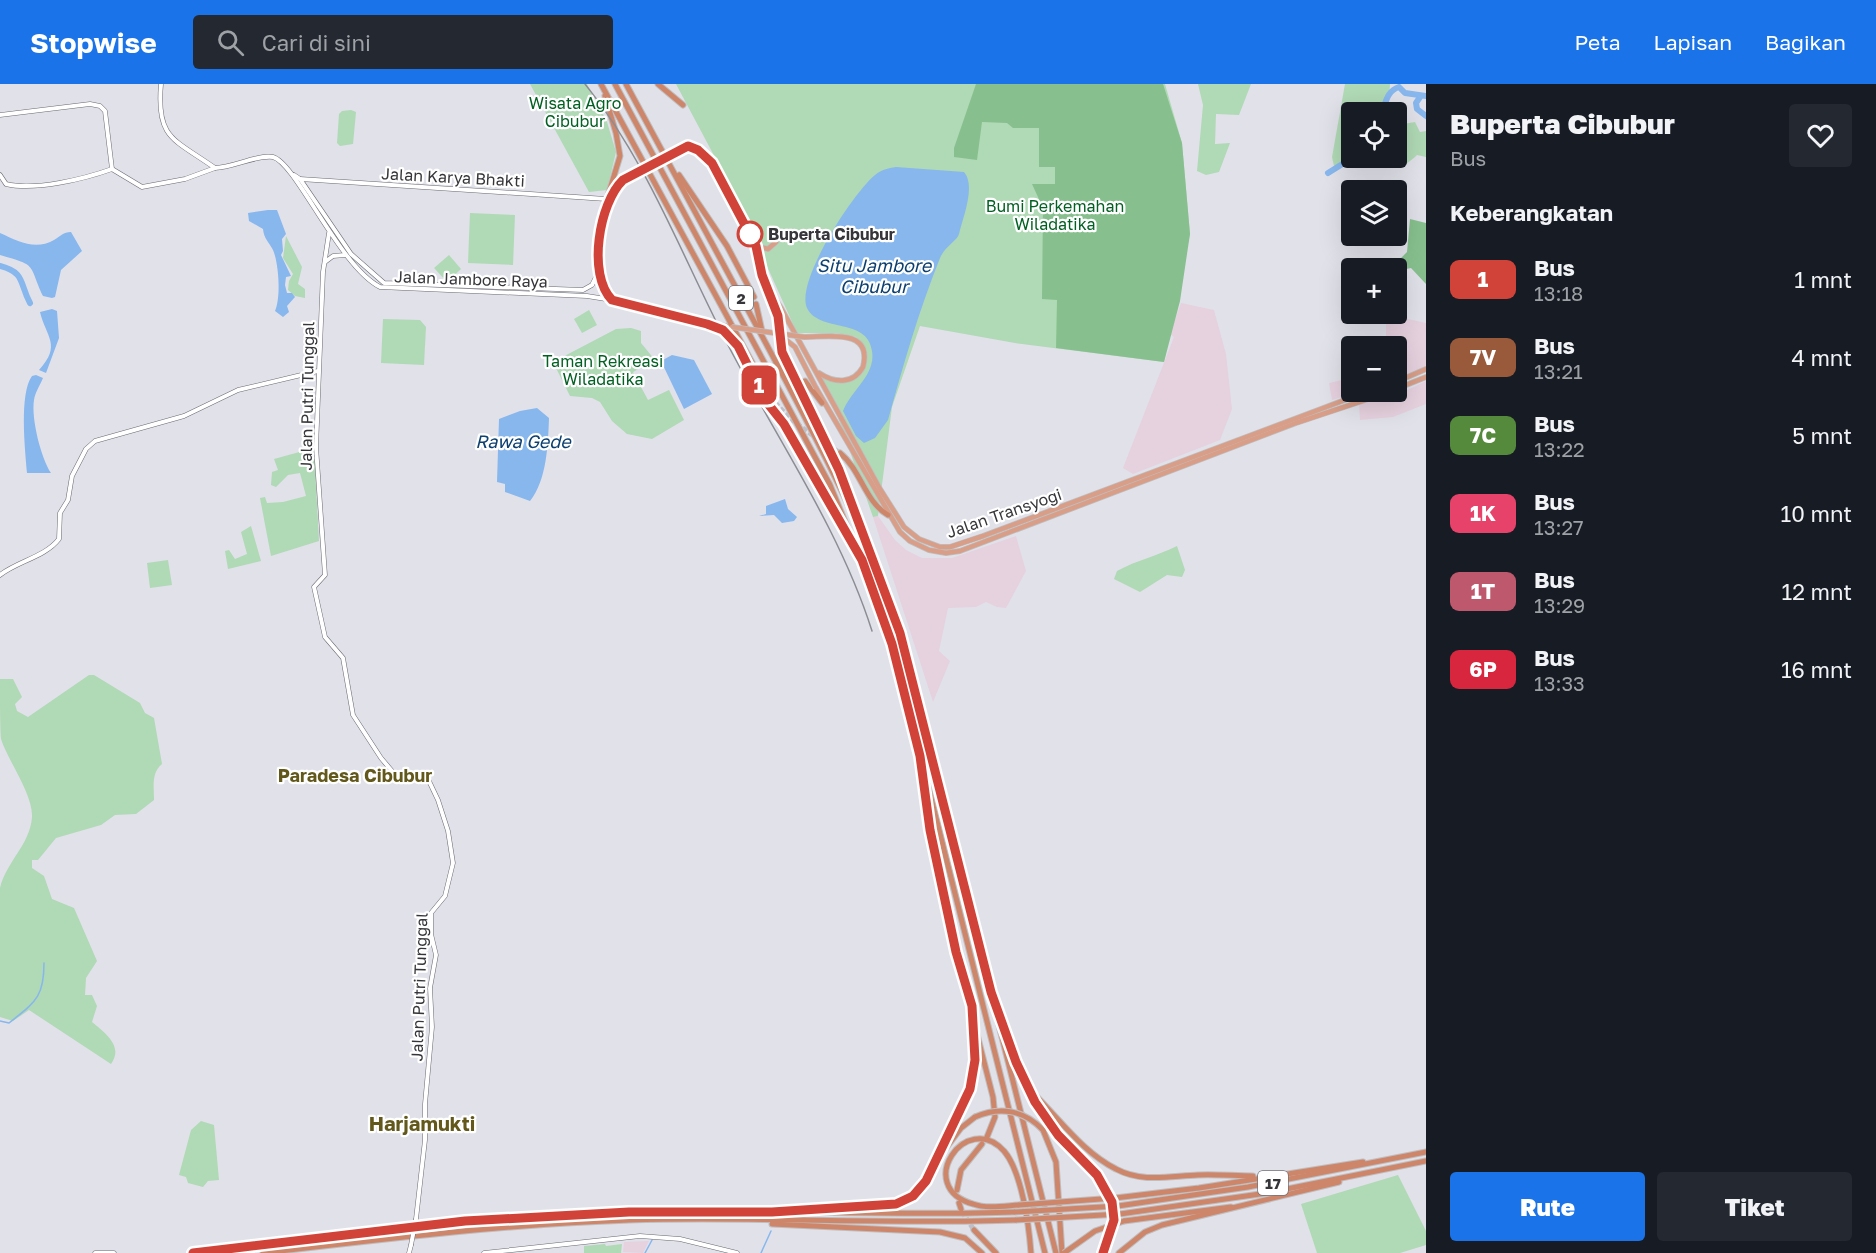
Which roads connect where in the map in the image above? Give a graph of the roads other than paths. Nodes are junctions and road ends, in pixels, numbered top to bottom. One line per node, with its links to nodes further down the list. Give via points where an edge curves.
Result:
1 (161, 84): 9 (street, via 160,116 165,130)
2 (599, 84): 14 (highway, via 620,156); 39 (highway)
3 (615, 84): 51 (highway, 2, via 830,485)
4 (626, 84): 8 (highway, 2)
5 (658, 84): 6 (highway)
6 (683, 105)
7 (0, 115): 10 (street, via 90,104 102,106)
8 (663, 151): 31 (highway, 2); 31 (highway, via 727,246 755,301)
9 (215, 168): 10 (street, Jalan Jambore Raya, via 142,188); 11 (street, Jalan Jambore Raya, via 271,157 280,160)
10 (112, 169): 12 (street, via 73,180 26,185 6,184)
11 (293, 174): 13 (street); 16 (street, Jalan Jambore Raya)
12 (0, 175)
13 (300, 178): 14 (street, Jalan Karya Bhakti); 19 (street)
14 (606, 199): 15 (highway)
15 (603, 212): 20 (highway, Jalan Transyogi, bridge, via 617,186 682,148 693,147 712,163); 24 (highway)
16 (329, 233): 18 (street, Jalan Jambore Raya); 21 (street, Jalan Putri Tunggal)
17 (776, 242): 20 (highway, via 768,249)
18 (337, 244): 19 (street); 21 (street); 22 (street, Jalan Jambore Raya)
19 (344, 245): 26 (street, via 381,282)
20 (756, 246): 25 (highway, Jalan Transyogi)
21 (328, 248): 23 (street, Jalan Putri Tunggal)
22 (346, 255): 23 (street, via 336,255); 26 (street, Jalan Jambore Raya, via 380,287)
23 (325, 262): 33 (street, Jalan Putri Tunggal)
24 (599, 270): 27 (street, via 592,285 583,290); 28 (highway, via 603,288)
25 (765, 284): 34 (highway, Jalan Transyogi); 38 (highway, via 778,316 782,352)
26 (428, 288): 27 (street)
27 (434, 289): 28 (street, Jalan Jambore Raya)
28 (612, 300): 29 (highway, Jalan Jambore Raya)
29 (707, 324): 30 (highway, Jalan Jambore Raya, bridge); 51 (highway, via 723,330 738,346 765,400 784,424)
30 (779, 334): 34 (highway, Jalan Jambore Raya, bridge, via 848,337 863,348 863,367 850,379 836,381); 42 (highway, Jalan Transyogi, bridge, via 795,347)
31 (764, 340): 47 (highway, 2)
32 (1426, 369): 35 (highway)
33 (318, 371): 52 (street, via 238,390 178,418 97,440 86,448 72,476 68,500 60,513 59,539); 75 (street, Jalan Putri Tunggal, bridge, via 316,447 326,575 314,586 324,632 343,658 352,714 378,755 401,780 420,774 428,779 448,831 453,861 445,896 431,913 436,955 430,988 425,1140)
34 (817, 371): 46 (highway, Jalan Transyogi)
35 (1407, 377)
36 (1426, 377): 37 (highway)
37 (1407, 385)
38 (799, 388): 42 (highway, via 805,381); 47 (highway, via 823,433)
39 (767, 390)
40 (1341, 401): 44 (highway, Jalan Transyogi)
41 (1361, 402): 45 (highway, Jalan Transyogi)
42 (822, 403): 46 (highway, Jalan Transyogi)
43 (840, 453): 48 (highway, via 851,463 876,507)
44 (1171, 463): 45 (highway); 49 (highway, Jalan Transyogi)
45 (1174, 470): 50 (highway, Jalan Transyogi)
46 (867, 471): 48 (highway, Jalan Transyogi); 49 (highway, Jalan Transyogi, via 904,527 919,539 940,547 962,543)
47 (854, 514): 54 (highway, 2, via 904,646)
48 (888, 515): 50 (highway, Jalan Transyogi, via 910,541 946,553)
49 (1029, 518): 50 (highway)
50 (1032, 525)
51 (862, 560): 53 (highway, 2, via 892,644)
52 (2, 573)
53 (920, 756): 55 (highway, via 956,952); 81 (highway, 2)
54 (991, 992): 56 (highway); 82 (highway, 2)
55 (972, 1006): 57 (highway, via 995,1107 994,1125); 62 (highway, via 974,1076)
56 (1025, 1085): 64 (highway, via 1105,1162 1132,1176); 84 (highway, via 1058,1135 1105,1185 1114,1216 1112,1234)
57 (987, 1137)
58 (982, 1144): 65 (highway, via 961,1170)
59 (1426, 1152): 60 (highway, 17)
60 (1406, 1156): 64 (highway); 67 (highway, 17, bridge, via 1248,1187 1118,1206 913,1215)
61 (1426, 1161): 63 (highway, 17)
62 (934, 1166): 67 (highway, via 919,1191 896,1204); 83 (highway, bridge, via 961,1128 975,1117 993,1111 1012,1112 1030,1119 1043,1130 1056,1162)
63 (1398, 1167): 66 (highway); 68 (highway, 17, bridge, via 1267,1193 1120,1215 914,1222)
64 (1267, 1176): 80 (highway, bridge, via 1115,1198 1018,1205 977,1205 955,1194 947,1180 946,1169 955,1149 981,1140 995,1144 1005,1153 1023,1200)
65 (957, 1190)
66 (1257, 1204): 83 (highway, bridge, via 1124,1221 1095,1231); 85 (highway, via 1162,1225 1145,1232)
67 (772, 1212): 73 (highway, 17, via 637,1212 465,1221)
68 (747, 1220): 74 (highway, 17, via 518,1225); 78 (highway, via 940,1232 960,1237)
69 (974, 1230): 79 (highway)
70 (109, 1252): 71 (street); 72 (street)
71 (95, 1253)
72 (114, 1253)
73 (194, 1253)
74 (263, 1253)
75 (409, 1253)
76 (484, 1253): 77 (street, via 640,1236 684,1240)
77 (737, 1253)
78 (981, 1253)
79 (996, 1253)
80 (1031, 1253)
81 (1045, 1253)
82 (1056, 1253)
83 (1063, 1253)
84 (1102, 1253)
85 (1119, 1253)

